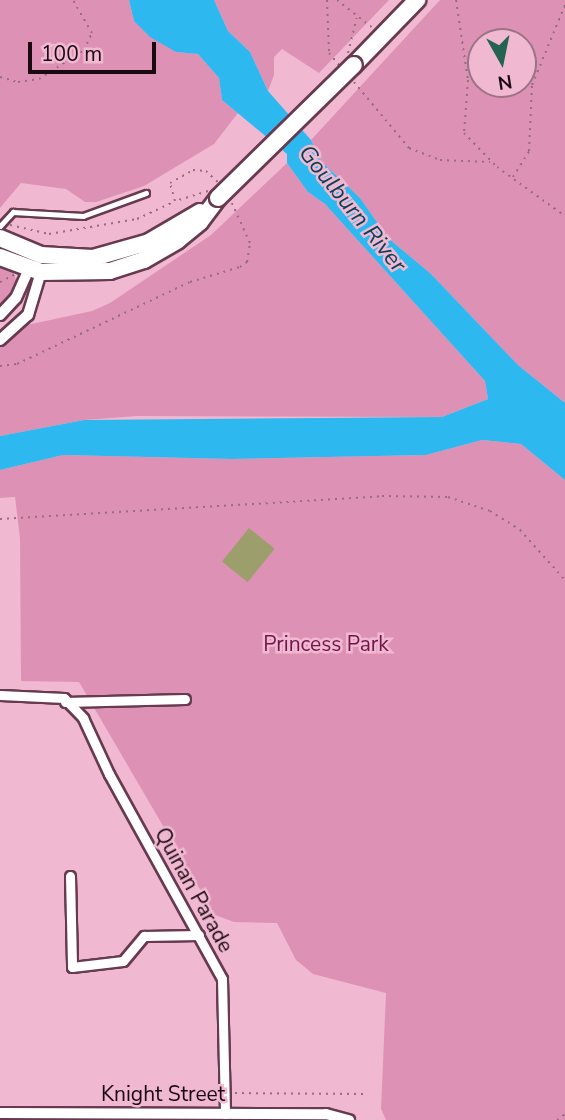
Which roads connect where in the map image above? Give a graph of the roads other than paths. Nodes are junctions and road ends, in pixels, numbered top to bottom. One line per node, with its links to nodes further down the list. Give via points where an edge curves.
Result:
1 (417, 0): 3 (highway, bridge)
2 (146, 194): 4 (lane, via 83,216 13,212)
3 (214, 194): 5 (highway, via 134,248 93,258); 7 (highway, via 188,232 144,260 91,274)
4 (1, 229): 5 (highway)
5 (41, 255): 7 (highway)
6 (0, 257): 7 (highway)
7 (35, 270): 8 (street); 9 (street, via 28,315)
8 (0, 315)
9 (0, 340)
10 (0, 695): 12 (street, via 55,696)
11 (185, 699): 12 (street)
12 (65, 702): 14 (street, Quinan Parade, via 83,718)
13 (70, 876): 14 (street, via 72,967 123,961 144,936)
14 (199, 935): 16 (street, Quinan Parade, via 225,986)
15 (0, 1113): 18 (street, Knight Street)
16 (225, 1114): 17 (street, Knight Street); 19 (street, Knight Street)
17 (329, 1116): 20 (street, Knight Street)
18 (40, 1117): 19 (street, Knight Street)
19 (150, 1117)
20 (349, 1120)

